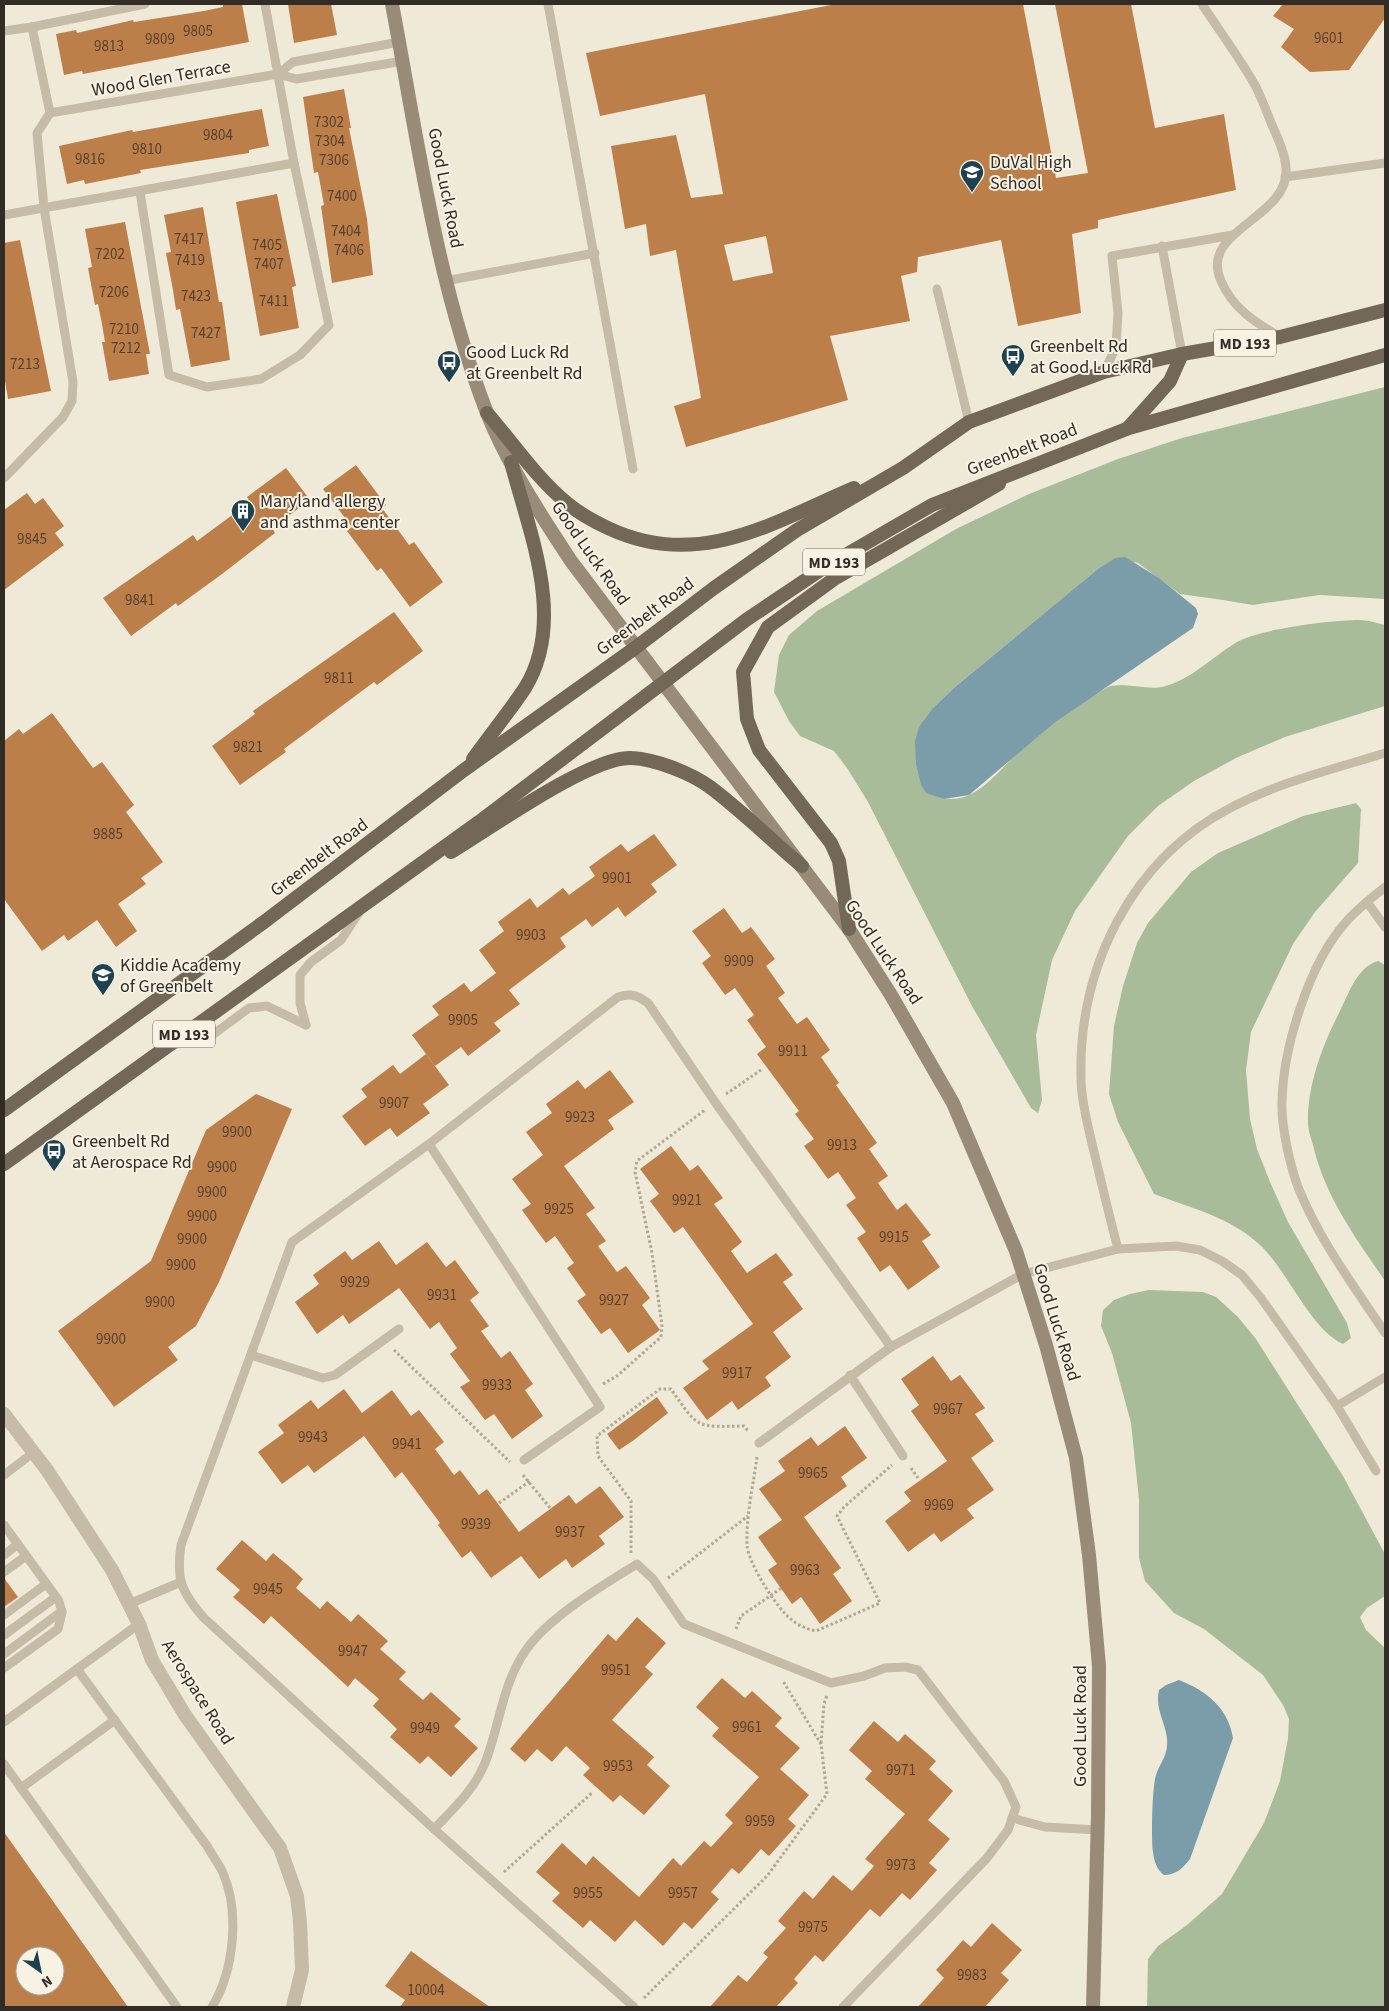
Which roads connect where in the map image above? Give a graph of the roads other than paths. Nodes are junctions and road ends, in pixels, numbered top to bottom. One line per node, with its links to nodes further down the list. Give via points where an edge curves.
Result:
1 (145, 4): 6 (lane)
2 (265, 4): 10 (lane)
3 (392, 4): 8 (main road, Good Luck Road)
4 (548, 4): 20 (lane)
5 (1202, 4): 14 (lane, via 1256,88 1284,156)
6 (32, 27): 7 (lane); 11 (lane)
7 (4, 32)
8 (399, 42): 9 (main road, Good Luck Road); 10 (lane, Wood Glen Terrace, via 293,62)
9 (403, 61): 10 (lane, Wood Glen Terrace, via 296,79); 21 (main road, Good Luck Road)
10 (278, 74): 11 (lane, Wood Glen Terrace); 13 (lane)
11 (50, 113): 16 (lane, via 37,133)
12 (1385, 163): 14 (lane)
13 (294, 164): 15 (lane); 15 (lane, via 329,325 300,355 261,379 207,387 169,375)
14 (1285, 177): 18 (lane, via 1277,198)
15 (140, 192): 16 (lane)
16 (44, 208): 17 (lane); 35 (lane, via 73,382 72,401 63,417)
17 (4, 215)
18 (1233, 235): 19 (lane); 24 (lane, via 1218,257 1218,274 1225,290 1243,312)
19 (1162, 246): 25 (lane); 27 (lane, via 1112,256 1118,313 1116,347)
20 (595, 253): 21 (lane); 33 (lane)
21 (445, 281): 28 (main road, Good Luck Road)
22 (937, 289): 29 (lane)
23 (1385, 310): 24 (main road, Greenbelt Road / MD 193)
24 (1280, 337): 25 (main road, Greenbelt Road / MD 193)
25 (1182, 354): 27 (main road, Greenbelt Road / MD 193); 30 (main road, via 1170,381)
26 (1385, 355): 30 (main road, Greenbelt Road / MD 193)
27 (1104, 372): 29 (main road, Greenbelt Road / MD 193)
28 (487, 413): 31 (main road, Good Luck Road); 32 (main road, via 568,504 590,519 632,539 655,544 682,546 732,539)
29 (969, 422): 32 (main road, Greenbelt Road / MD 193)
30 (1129, 428): 34 (main road, Greenbelt Road / MD 193)
31 (511, 462): 36 (main road, Good Luck Road, via 538,511); 39 (main road, via 544,591 542,644 526,686)
32 (903, 468): 36 (main road, Greenbelt Road / MD 193, via 797,530)
33 (633, 469)
34 (1021, 469): 37 (main road, Greenbelt Road / MD 193, via 932,504 826,567 746,620); 45 (main road, via 984,494 827,584 768,627 743,672 747,719 759,750 831,843 839,861)
35 (4, 478)
36 (634, 648): 37 (main road, Good Luck Road); 39 (main road, Greenbelt Road / MD 193)
37 (663, 685): 40 (main road, Good Luck Road); 43 (main road, Greenbelt Road / MD 193)
38 (1385, 753): 50 (lane, via 1289,782 1232,807 1191,833 1169,853 1146,877 1118,917 1090,986 1082,1040 1081,1079 1082,1098)
39 (464, 770): 47 (main road, Greenbelt Road / MD 193, via 264,922)
40 (802, 866): 43 (main road, via 708,786 668,766 630,758 603,763 552,789); 45 (main road, Good Luck Road)
41 (1385, 887): 42 (lane)
42 (1367, 902): 44 (lane); 53 (lane, via 1345,923 1312,978 1287,1058 1282,1103 1298,1186 1318,1231)
43 (364, 904): 46 (main road, Greenbelt Road / MD 193); 46 (lane, via 341,940 311,962 300,975 300,1003 306,1025 267,1006 249,1008 211,1036)
44 (1385, 927)
45 (848, 929): 51 (main road, Good Luck Road, via 910,1024 953,1103 983,1169)
46 (167, 1046): 49 (main road, Greenbelt Road / MD 193)
47 (4, 1110)
48 (429, 1144): 54 (lane, via 618,997 630,993 640,996); 55 (lane, via 292,1242); 63 (lane, via 600,1407)
49 (4, 1164)
50 (1118, 1249): 51 (lane); 58 (lane, via 1176,1246 1200,1250 1222,1261 1242,1276 1261,1298)
51 (1023, 1274): 54 (lane); 88 (main road, Good Luck Road, via 1076,1458 1090,1555 1099,1666)
52 (399, 1329): 55 (lane, via 335,1375 323,1378)
53 (1385, 1333)
54 (891, 1347): 56 (lane)
55 (251, 1355): 71 (lane, via 181,1544)
56 (850, 1375): 60 (lane); 62 (lane)
57 (1385, 1377): 58 (lane)
58 (1337, 1406): 64 (lane)
59 (4, 1414): 61 (street, Aerospace Road)
60 (759, 1442)
61 (34, 1452): 65 (lane); 74 (street, Aerospace Road, via 112,1570)
62 (903, 1456)
63 (524, 1460)
64 (1376, 1471)
65 (4, 1474)
66 (5, 1531): 67 (lane)
67 (18, 1544): 68 (lane); 69 (lane)
68 (4, 1554)
69 (26, 1556): 70 (lane); 72 (lane)
70 (4, 1572)
71 (180, 1582): 74 (lane); 87 (lane, via 204,1618)
72 (46, 1584): 73 (lane); 76 (lane)
73 (56, 1597): 75 (lane); 78 (lane)
74 (129, 1604): 77 (street, Aerospace Road)
75 (62, 1611): 79 (lane); 80 (lane, via 58,1629)
76 (4, 1615)
77 (139, 1624): 81 (lane); 91 (street, Aerospace Road, via 152,1660 185,1715 280,1848 297,1896 300,1922 302,1970)
78 (4, 1635)
79 (4, 1654)
80 (4, 1668)
81 (77, 1669): 82 (lane); 83 (lane)
82 (115, 1720): 85 (lane); 90 (lane, via 223,1873 231,1903 232,1929 220,1993)
83 (4, 1722)
84 (4, 1764): 85 (lane)
85 (21, 1788): 89 (lane)
86 (1012, 1818): 87 (lane, via 1016,1807 1004,1781 918,1670 905,1666 885,1668 831,1682 730,1644 684,1624 658,1586 637,1564 553,1621 525,1651 508,1682 485,1763 472,1788); 88 (lane, via 1045,1827); 93 (lane, via 1008,1830 988,1858)
87 (434, 1829): 92 (lane)
88 (1098, 1830): 94 (main road, Good Luck Road)
89 (178, 2007)
90 (212, 2007)
91 (294, 2007)
92 (634, 2007)
93 (843, 2007)
94 (1093, 2007)

